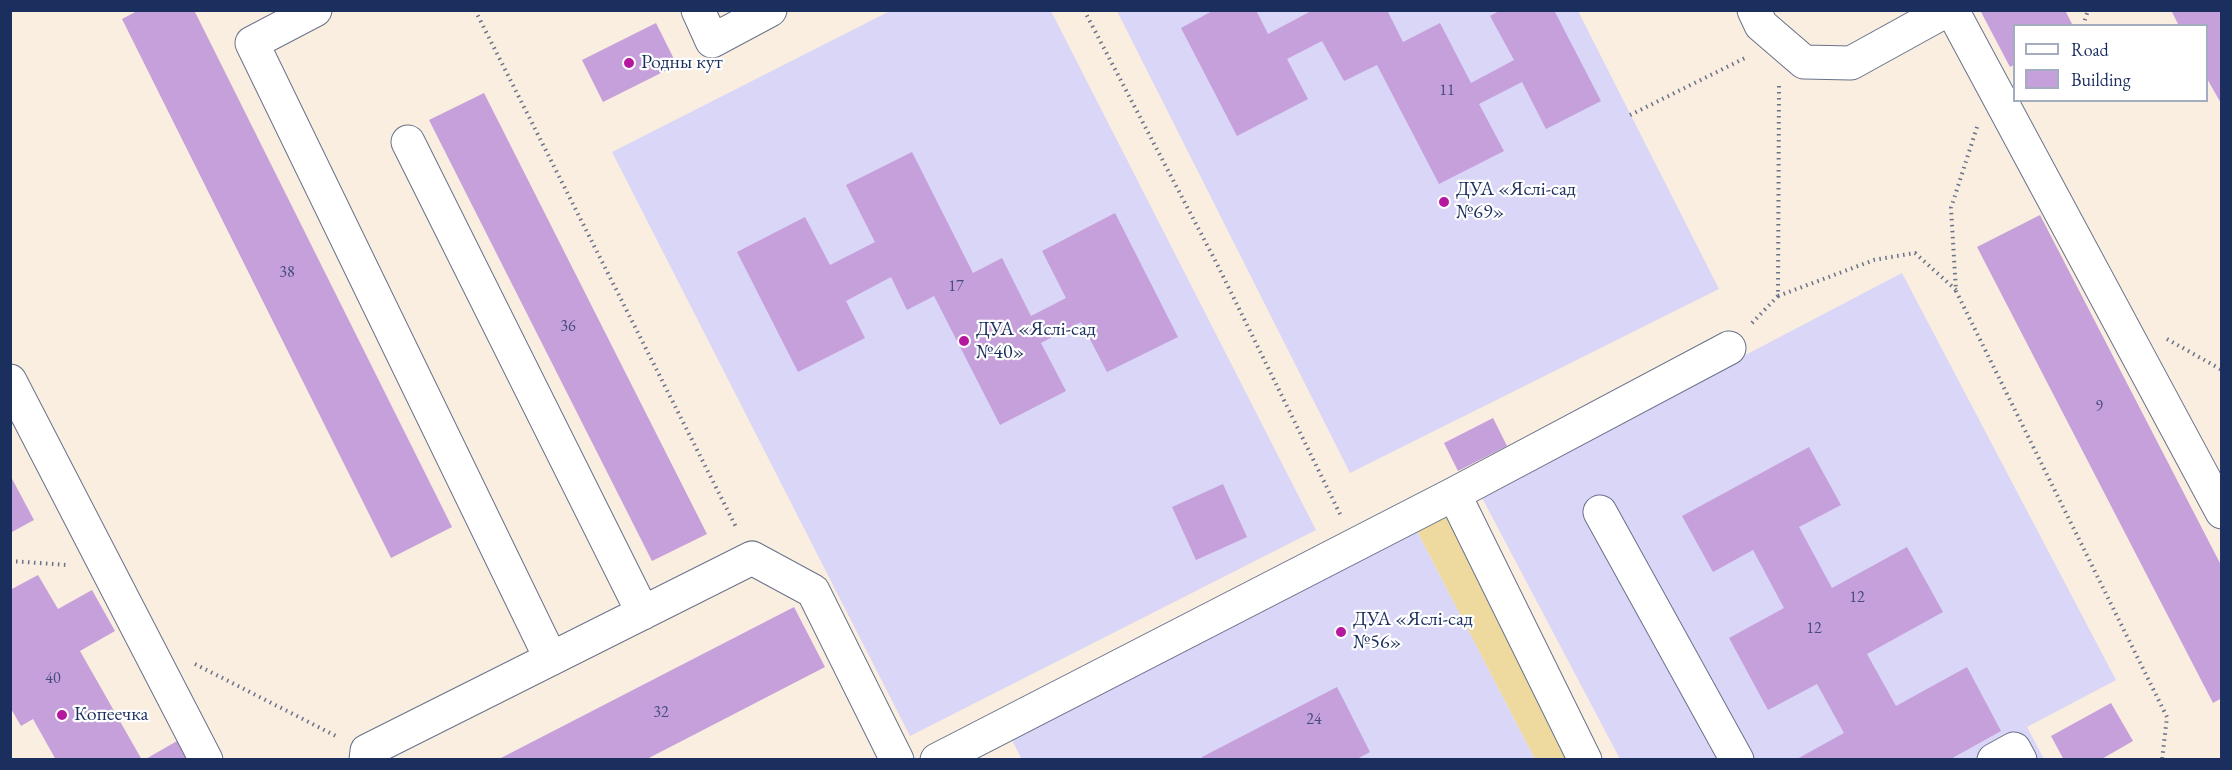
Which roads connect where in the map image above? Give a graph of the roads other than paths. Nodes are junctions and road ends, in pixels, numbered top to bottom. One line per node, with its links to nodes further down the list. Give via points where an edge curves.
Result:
1 (315, 10): 14 (lane, via 252,43)
2 (698, 10): 3 (lane, via 712,41)
3 (770, 10)
4 (1754, 10): 5 (lane, via 1761,25 1804,62 1851,63)
5 (1947, 10)
6 (1952, 10): 12 (lane)
7 (408, 142): 13 (lane)
8 (1729, 348): 10 (lane)
9 (10, 381): 16 (lane)
10 (1454, 494): 18 (lane); 19 (lane)
11 (1600, 512): 20 (lane)
12 (2222, 512)
13 (643, 613): 14 (lane); 17 (lane, via 752,558 813,591)
14 (551, 659): 15 (lane)
15 (367, 755)
16 (207, 759)
17 (897, 759)
18 (938, 759)
19 (1585, 759)
20 (1737, 759)
21 (1994, 759): 22 (lane, via 2014,749)
22 (2020, 759)

